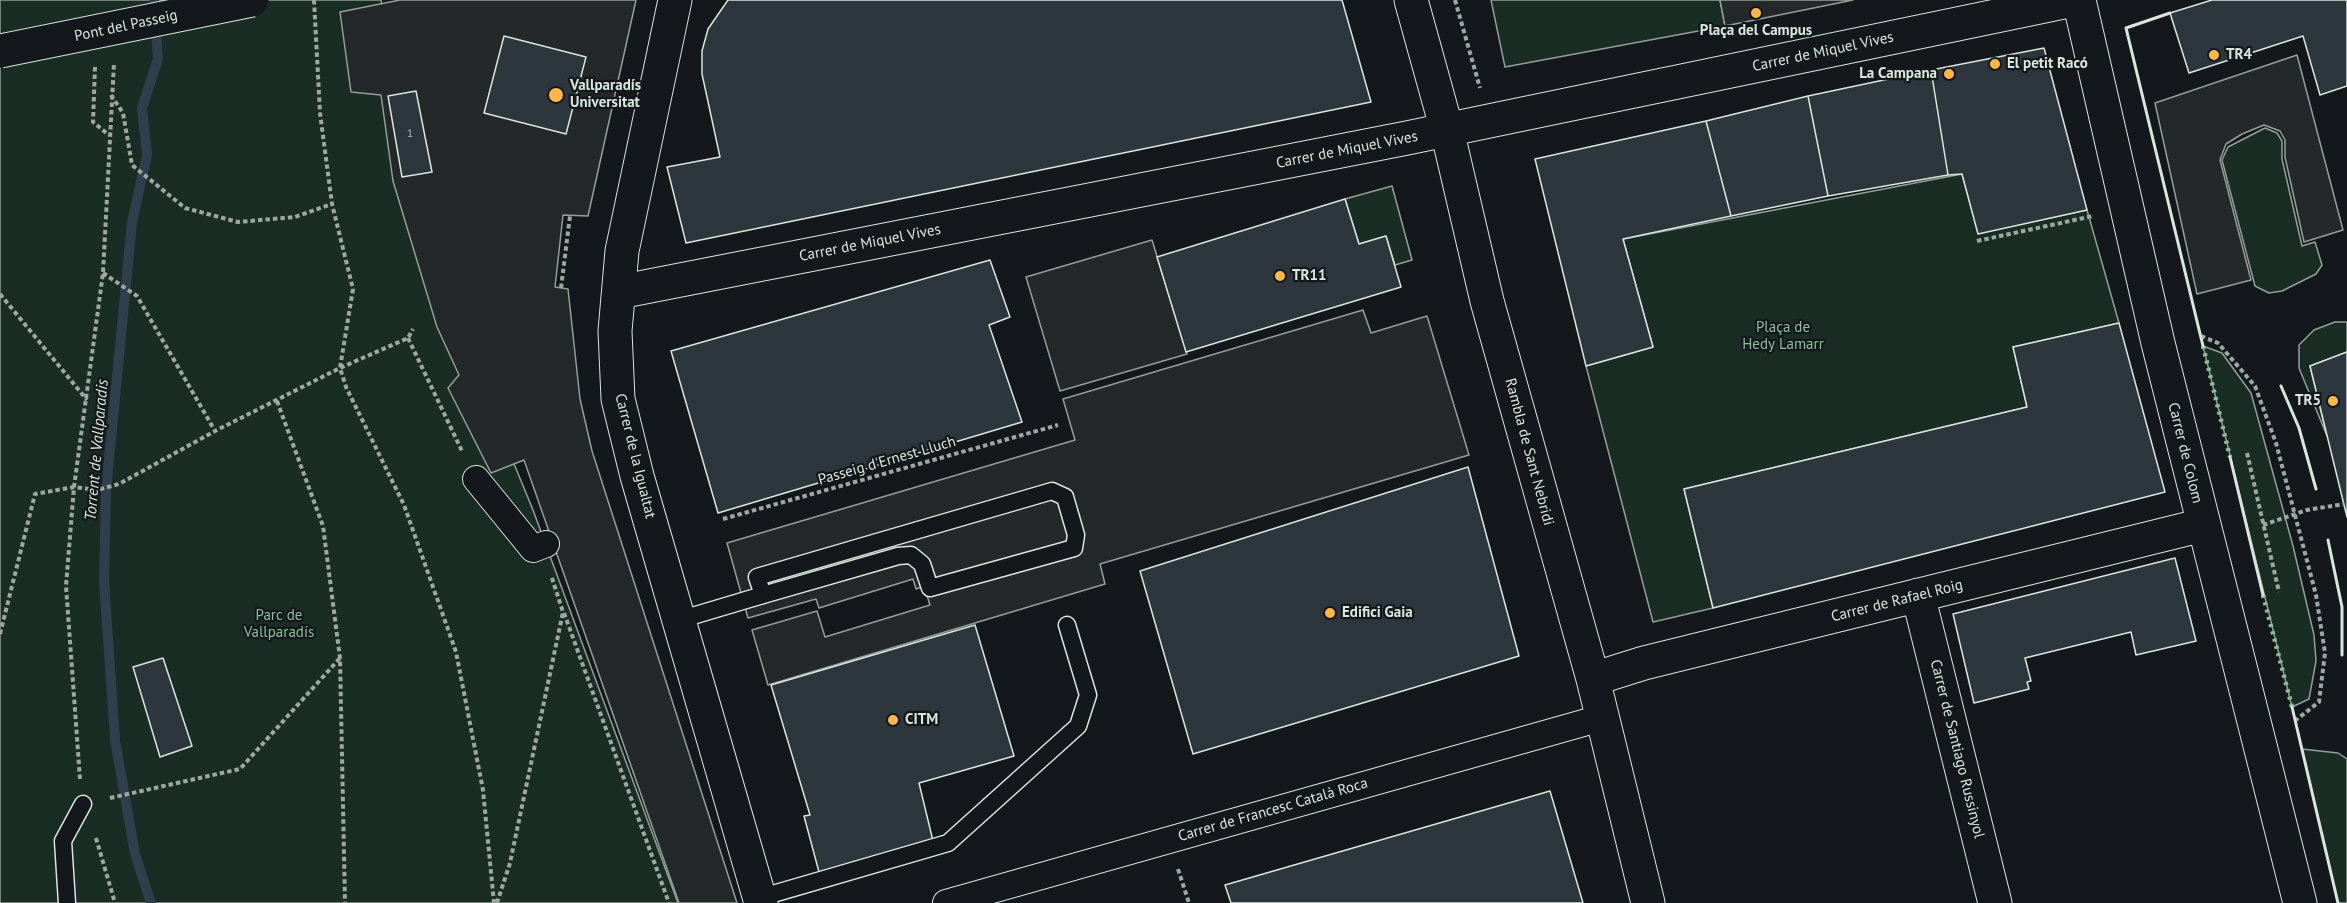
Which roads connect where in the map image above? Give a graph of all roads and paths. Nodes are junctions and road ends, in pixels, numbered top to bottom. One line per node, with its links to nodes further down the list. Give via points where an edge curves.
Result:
1 (252, 0): 7 (street, Pont del Passeig, bridge)
2 (314, 0): 11 (path, via 320,113)
3 (675, 0): 17 (street, Carrer de la Igualtat, via 622,251)
4 (1411, 0): 10 (street, Rambla de Sant Nebridi)
5 (2073, 0): 10 (street, Carrer de Miquel Vives)
6 (2079, 0): 12 (street, Carrer de Colom)
7 (0, 51)
8 (114, 59): 9 (path)
9 (111, 95): 11 (path, via 123,113 132,165 185,207 238,222 295,217); 15 (path)
10 (1447, 130): 17 (street, Carrer de Miquel Vives); 45 (street, Rambla de Sant Nebridi, via 1487,301)
11 (332, 204): 22 (path, via 353,289)
12 (2127, 208): 14 (path); 33 (street, Carrer de Colom)
13 (570, 216): 16 (path)
14 (1977, 241)
15 (103, 273): 24 (path); 26 (path, via 137,296)
16 (561, 288)
17 (619, 292): 41 (street, Carrer de la Igualtat, via 615,331 618,399)
18 (0, 294): 24 (path)
19 (413, 328): 21 (path)
20 (2201, 336): 31 (path, via 2218,344 2255,386 2276,443)
21 (408, 339): 22 (path); 28 (path)
22 (340, 368): 23 (path); 54 (path, via 404,506 456,652 483,790)
23 (277, 400): 26 (path); 44 (path, via 323,526)
24 (87, 401): 29 (path)
25 (1058, 425): 32 (path, Passeig d'Ernest Lluch)
26 (215, 431): 29 (path, via 119,484 97,490)
27 (2247, 453): 34 (path)
28 (476, 479): 35 (street, via 533,549)
29 (74, 487): 43 (path, via 34,494); 49 (path, via 66,586)
30 (2344, 504): 31 (path)
31 (2295, 515): 34 (path); 47 (path, via 2316,595 2325,653 2319,702)
32 (723, 519)
33 (2203, 525): 39 (street, Carrer de Rafael Roig); 59 (street, Carrer de Colom)
34 (2263, 525): 37 (path)
35 (546, 544)
36 (553, 585): 40 (path)
37 (2279, 592)
38 (763, 596): 38 (lane, via 911,555 922,564 930,588 1074,548 1076,535 1065,497 1052,491 757,578); 41 (lane)
39 (1918, 596): 45 (street, Carrer de Rafael Roig); 58 (street, Carrer de Santiago Russinyol)
40 (563, 612): 54 (path, via 510,863); 55 (path)
41 (679, 620): 50 (street, Carrer de la Igualtat)
42 (1067, 625): 50 (lane, via 1088,695 1078,726 948,843)
43 (0, 634)
44 (340, 658): 48 (path, via 240,769); 53 (path)
45 (1593, 679): 46 (street, Rambla de Sant Nebridi)
46 (1601, 718): 56 (street, Carrer de Francesc Català Roca); 57 (street, Rambla de Sant Nebridi)
47 (2296, 720)
48 (113, 797)
49 (83, 804): 51 (lane, via 63,841); 52 (path)
50 (760, 900)
51 (67, 903)
52 (115, 903)
53 (345, 903)
54 (496, 903)
55 (669, 903)
56 (946, 903)
57 (1648, 903)
58 (1995, 903)
59 (2300, 903)

